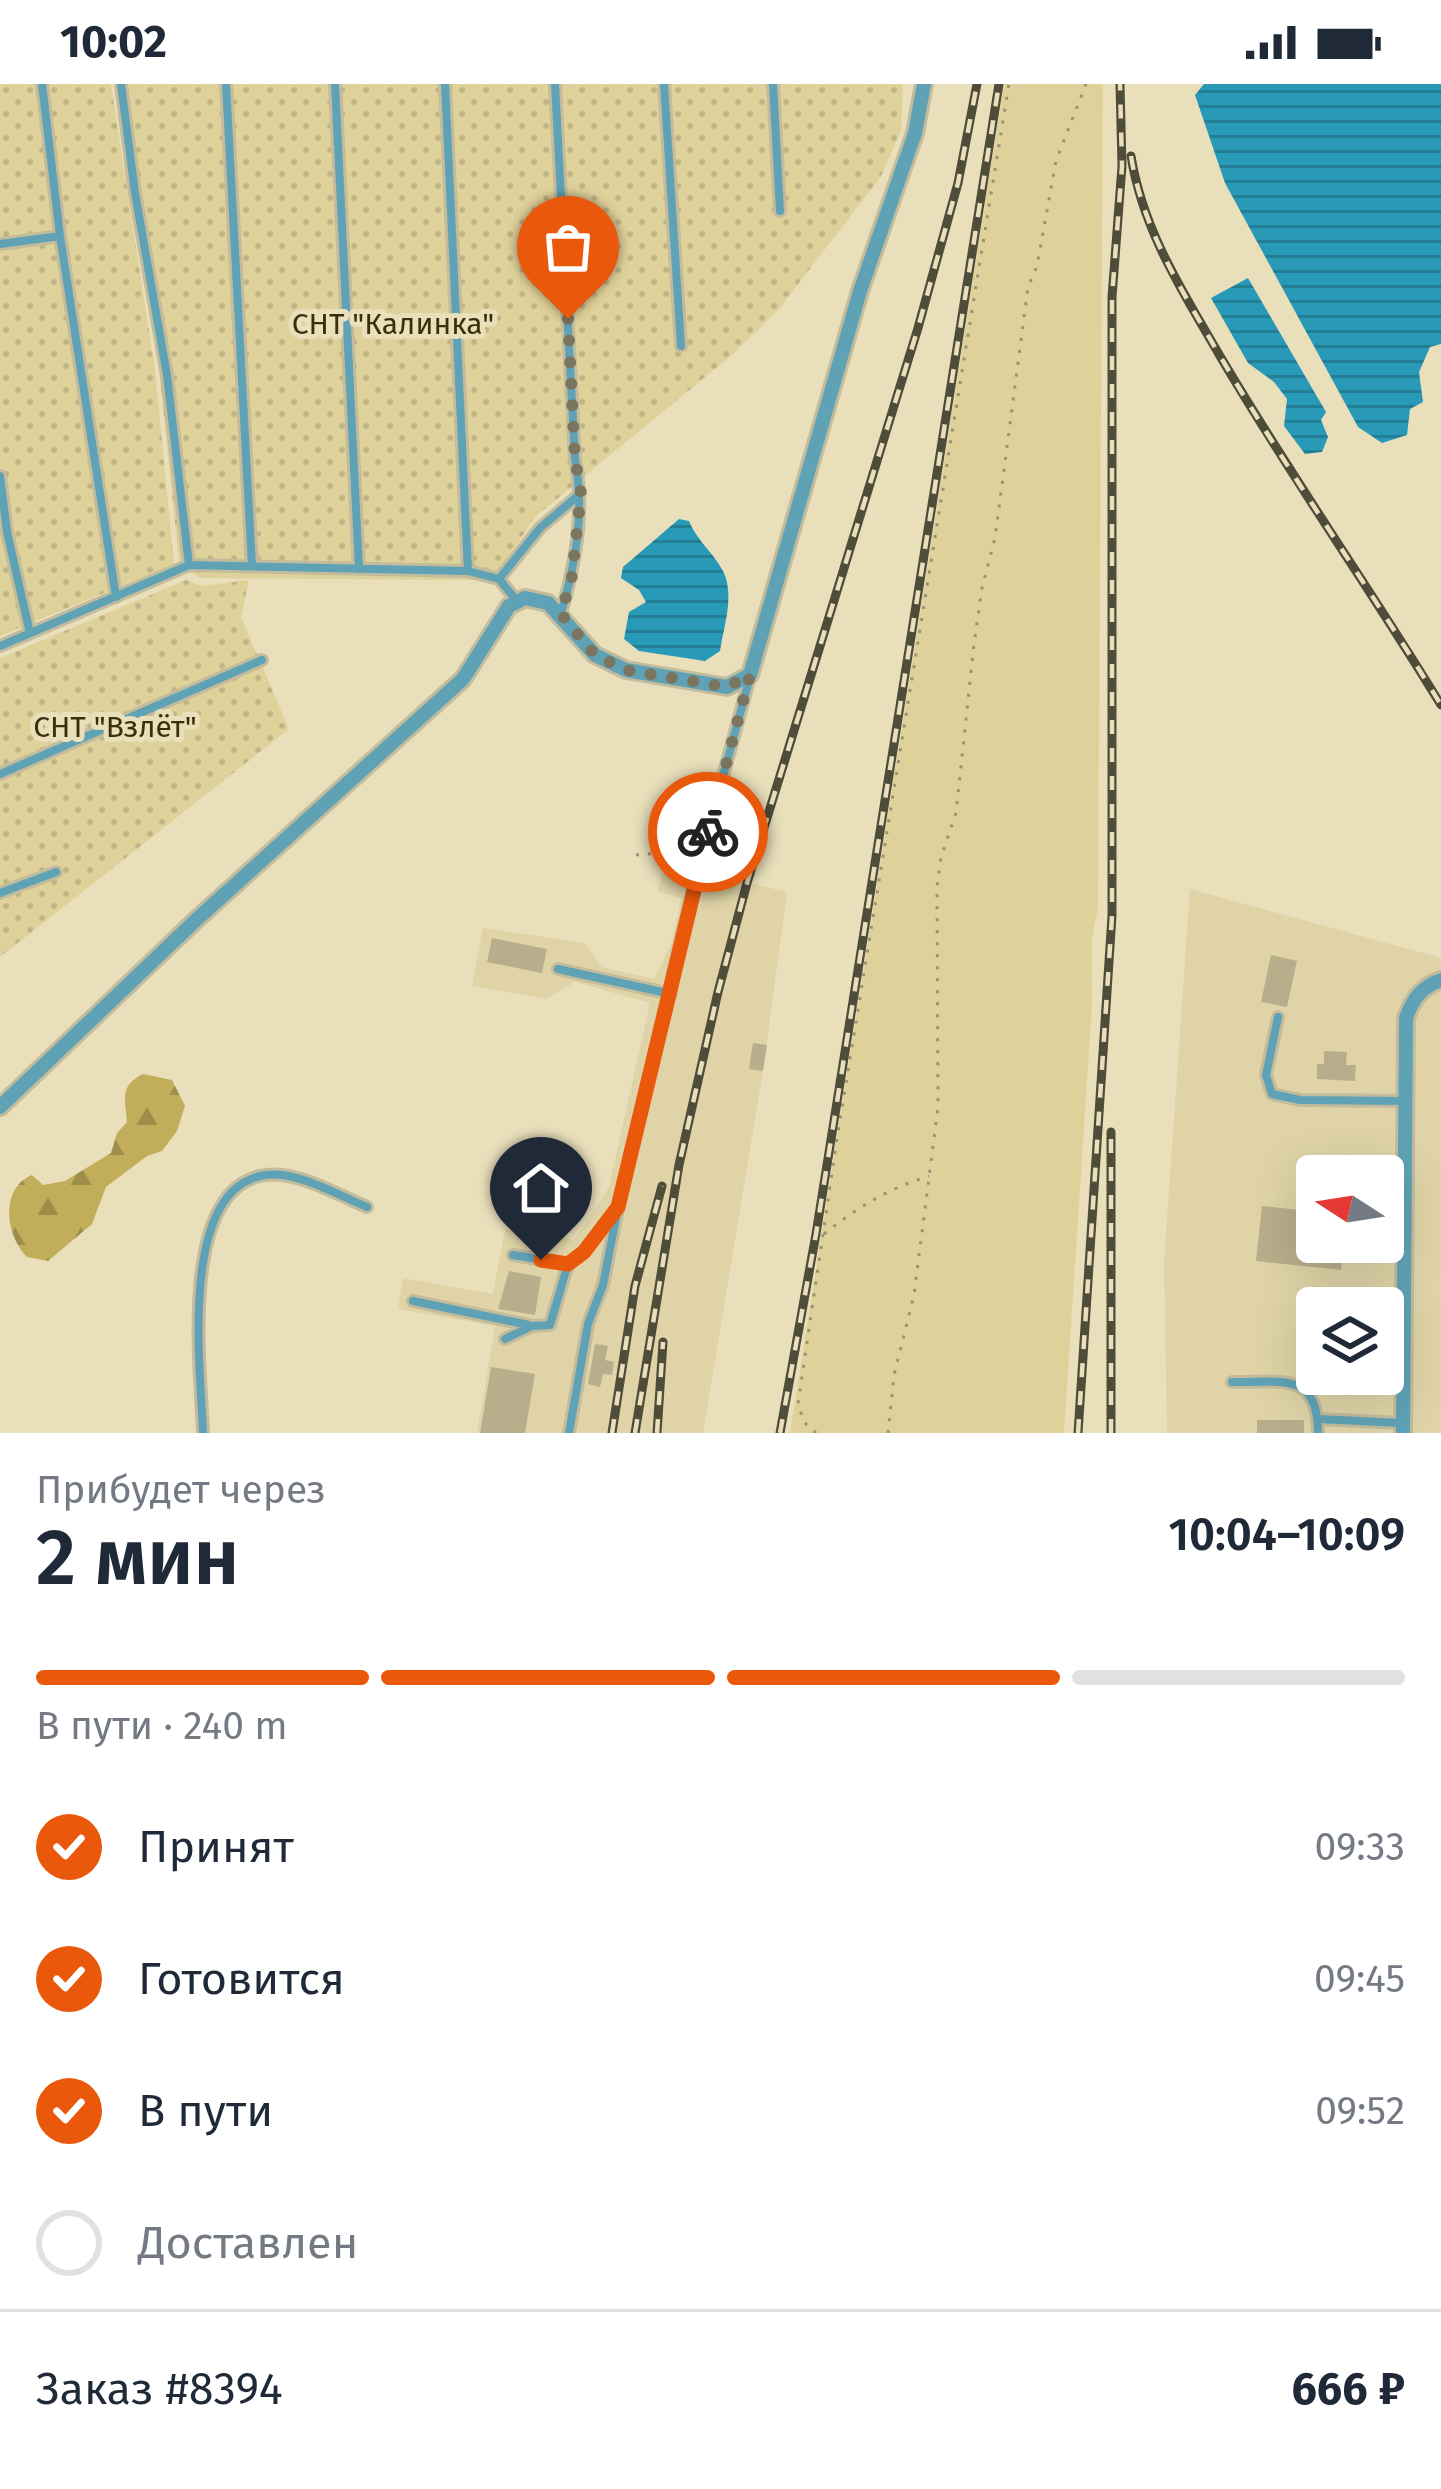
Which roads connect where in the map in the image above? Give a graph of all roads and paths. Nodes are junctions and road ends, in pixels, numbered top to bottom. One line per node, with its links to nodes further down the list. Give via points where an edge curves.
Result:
1 (42, 84): 13 (lane)
2 (121, 84): 18 (lane)
3 (226, 84): 19 (lane)
4 (335, 84): 20 (lane)
5 (445, 84): 21 (lane)
6 (555, 84): 17 (lane)
7 (664, 84): 15 (lane)
8 (773, 84): 12 (lane)
9 (924, 84): 29 (street)
10 (1009, 84): 44 (path)
11 (1086, 84): 41 (path, via 1056,161 1028,287 956,813 941,857 940,1074)
12 (780, 211)
13 (60, 236): 14 (lane); 23 (lane)
14 (0, 244)
15 (681, 346)
16 (0, 476): 26 (lane)
17 (581, 493): 22 (lane, via 539,528); 25 (lane)
18 (189, 565): 19 (lane); 23 (lane)
19 (252, 566): 20 (lane)
20 (359, 569): 21 (lane)
21 (468, 571): 22 (lane)
22 (499, 579): 24 (lane)
23 (116, 597): 26 (lane)
24 (517, 602): 25 (street, via 536,599); 40 (street, via 463,679)
25 (561, 614): 29 (street, via 595,655 626,670 727,687)
26 (30, 633): 27 (lane)
27 (0, 646)
28 (262, 660): 30 (lane)
29 (750, 675): 31 (lane)
30 (0, 774)
31 (704, 849): 32 (path); 37 (lane)
32 (636, 855)
33 (56, 872): 34 (lane)
34 (0, 893)
35 (558, 969): 37 (lane)
36 (1441, 980): 39 (street, via 1412,1001 1406,1018)
37 (671, 994): 43 (lane)
38 (1278, 1017): 39 (lane, via 1266,1075 1271,1094)
39 (1405, 1100): 52 (street)
40 (0, 1107)
41 (929, 1176): 44 (path, via 866,1201); 56 (path)
42 (367, 1207): 53 (lane, via 304,1181 260,1176 218,1210 200,1306)
43 (618, 1207): 46 (lane); 54 (lane)
44 (823, 1235): 55 (path, via 798,1404)
45 (513, 1255): 46 (lane)
46 (568, 1264): 48 (lane, via 550,1325)
47 (413, 1301): 48 (lane)
48 (532, 1326): 49 (lane)
49 (505, 1339)
50 (1232, 1382): 51 (lane, via 1298,1384 1309,1390)
51 (1318, 1418): 52 (lane); 57 (lane)
52 (1403, 1428)
53 (203, 1433)
54 (569, 1433)
55 (816, 1433)
56 (888, 1433)
57 (1318, 1433)

